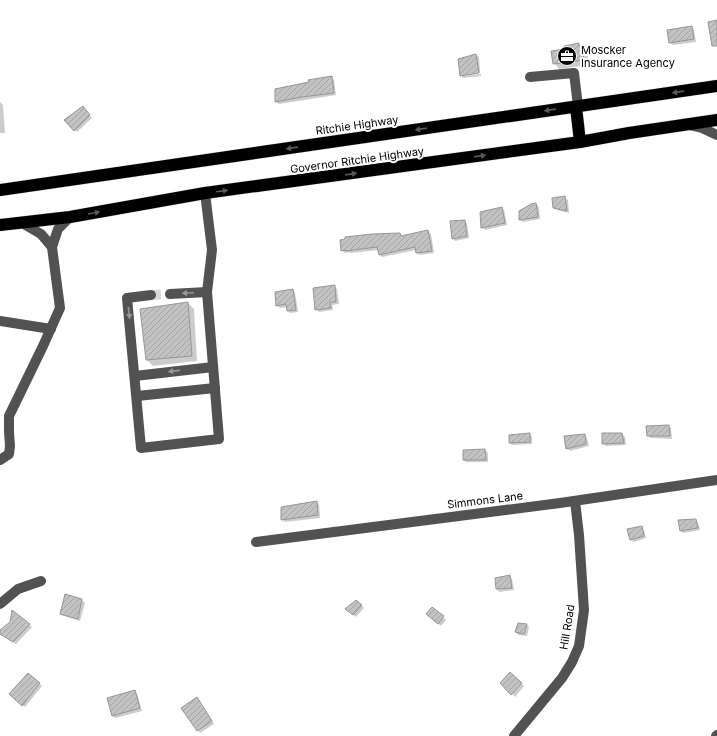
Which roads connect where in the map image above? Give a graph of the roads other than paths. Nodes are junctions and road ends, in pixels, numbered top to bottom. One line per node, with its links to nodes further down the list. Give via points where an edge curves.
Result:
1 (530, 77): 3 (street, via 574,73)
2 (717, 86): 3 (highway, Ritchie Highway, one-way to 3)
3 (577, 106): 7 (highway); 8 (highway, Ritchie Highway, one-way to 8)
4 (717, 120): 5 (highway, Governor Ritchie Highway)
5 (688, 124): 6 (street); 7 (highway, Governor Ritchie Highway)
6 (717, 135)
7 (580, 142): 9 (highway, Governor Ritchie Highway, one-way to 7)
8 (0, 190)
9 (205, 193): 10 (highway, Governor Ritchie Highway, one-way to 9); 14 (street, via 212,250)
10 (70, 217): 11 (highway, Governor Ritchie Highway); 13 (street, via 58,229)
11 (22, 223): 12 (highway, Governor Ritchie Highway); 13 (street, via 41,234)
12 (0, 225)
13 (52, 247): 18 (street, via 60,308)
14 (207, 292): 15 (street, one-way to 15); 19 (street)
15 (170, 294)
16 (151, 295): 20 (street, one-way to 20, via 127,298)
17 (0, 320): 18 (street)
18 (51, 329): 23 (street, via 9,416 9,454)
19 (213, 367): 20 (street, one-way to 20); 21 (street)
20 (135, 376): 22 (street)
21 (215, 388): 22 (street); 22 (street, via 219,439 141,448)
22 (137, 398)
23 (0, 460)
24 (717, 480): 25 (street, Simmons Lane)
25 (575, 501): 26 (street, Simmons Lane); 29 (street, Hill Road, via 584,610 579,646 562,678)
26 (256, 542)
27 (41, 581): 28 (street, via 18,589)
28 (0, 604)
29 (514, 736)

